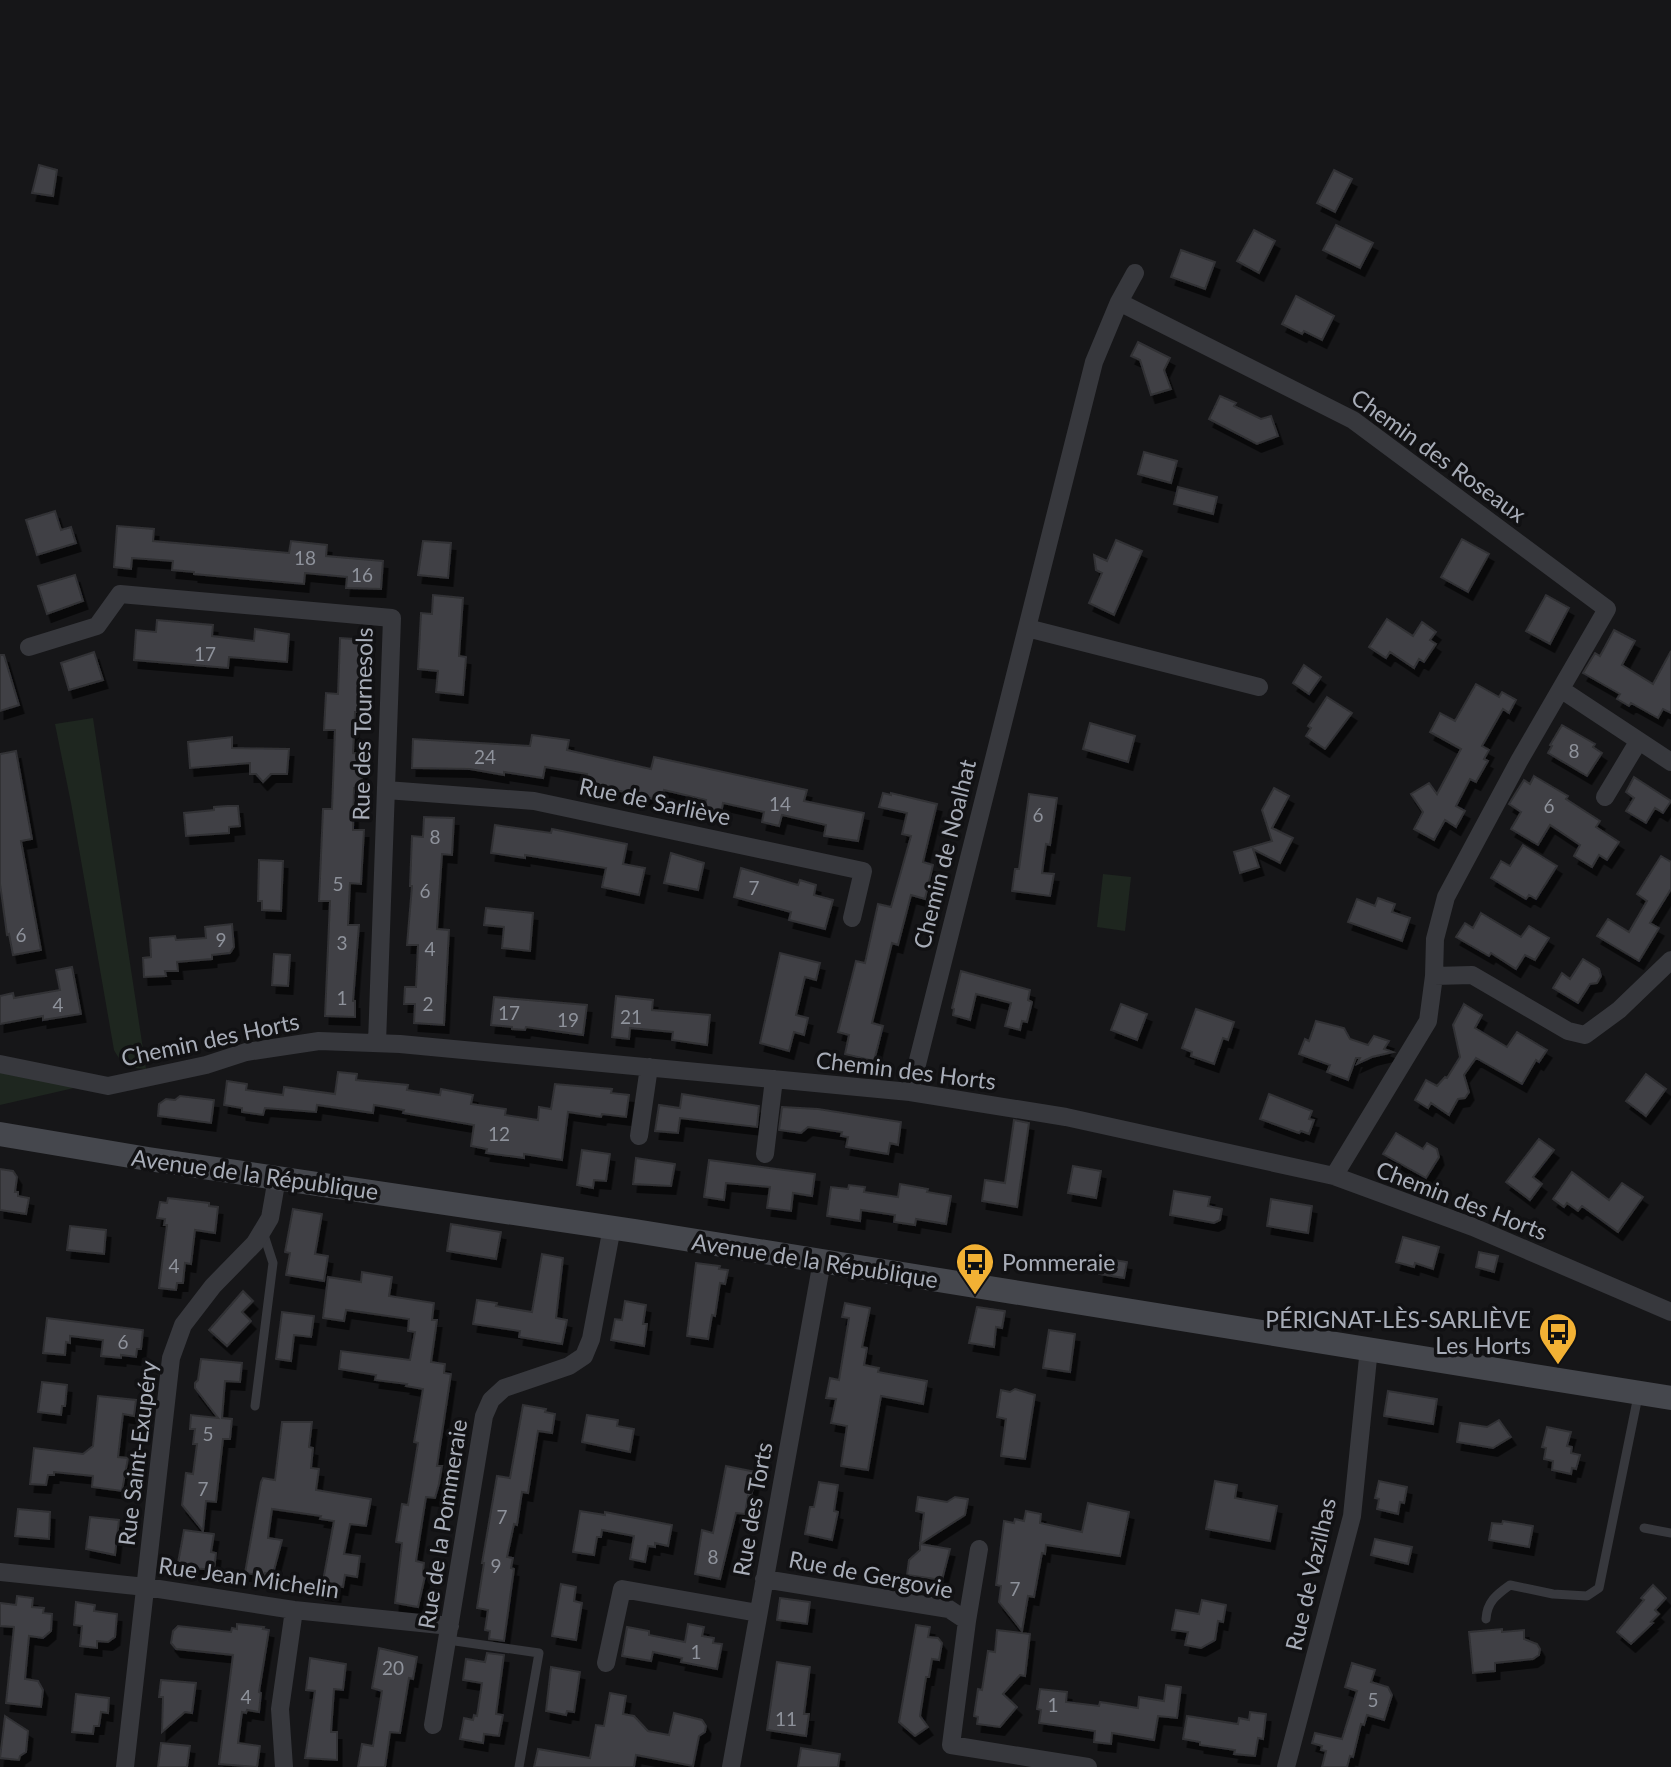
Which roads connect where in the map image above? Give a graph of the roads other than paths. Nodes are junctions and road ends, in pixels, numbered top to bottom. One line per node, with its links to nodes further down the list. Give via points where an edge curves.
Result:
1 (1135, 273): 2 (street, Chemin de Noalhat)
2 (1119, 302): 3 (street, Chemin de Noalhat, via 1094,362); 6 (street, Chemin des Roseaux, via 1353,420 1607,608)
3 (1027, 628): 5 (street); 18 (street, Chemin de Noalhat)
4 (29, 647): 9 (street, Rue des Tournesols, via 97,626 120,594 392,618)
5 (1259, 687)
6 (1562, 690): 7 (street); 13 (street, via 1446,897 1435,939)
7 (1638, 743): 8 (street); 10 (street)
8 (1671, 762)
9 (386, 790): 11 (street, Rue de Sarliève, via 534,801 863,871); 14 (street, Rue des Tournesols)
10 (1605, 797)
11 (852, 918)
12 (1671, 960): 13 (street, via 1619,1010 1585,1035 1568,1031 1472,975)
13 (1434, 976): 22 (street, via 1428,1021)
14 (377, 1043): 15 (street, Chemin des Horts, via 318,1041 246,1052 108,1086); 16 (street, Chemin des Horts)
15 (0, 1064)
16 (649, 1067): 17 (street, Chemin des Horts); 20 (street)
17 (774, 1079): 18 (street, Chemin des Horts); 21 (street)
18 (910, 1092): 22 (street, Chemin des Horts, via 1066,1116)
19 (0, 1133): 23 (street, Avenue de la République)
20 (639, 1136)
21 (765, 1154)
22 (1334, 1176): 27 (street, Chemin des Horts, via 1473,1227)
23 (277, 1178): 24 (street, Avenue de la République); 25 (street, Rue Saint-Exupéry, via 270,1217)
24 (612, 1227): 26 (street, Avenue de la République); 42 (street, Rue de la Pommeraie, via 584,1356 569,1367 504,1388 491,1400 484,1416)
25 (262, 1231): 31 (lane, via 273,1263); 37 (street, Rue Saint-Exupéry, via 183,1325 171,1358)
26 (822, 1261): 28 (street, Avenue de la République); 36 (street, Rue des Torts)
27 (1671, 1312)
28 (1368, 1348): 29 (street, Avenue de la République); 50 (street, Rue de Vazilhas, via 1352,1517)
29 (1638, 1394): 30 (street, Avenue de la République); 40 (lane, via 1599,1588 1587,1596 1510,1585 1487,1607)
30 (1671, 1398)
31 (255, 1406)
32 (1644, 1528): 33 (lane)
33 (1671, 1533)
34 (979, 1549): 41 (street, Rue de Gergovie)
35 (0, 1572): 37 (street, Rue Jean Michelin)
36 (764, 1579): 39 (street, Rue des Torts); 41 (street, Rue de Gergovie, via 949,1609)
37 (146, 1587): 38 (street, Rue Jean Michelin); 45 (street, Rue Saint-Exupéry)
38 (294, 1610): 42 (street, Rue Jean Michelin); 46 (street, via 280,1709)
39 (758, 1613): 43 (street, via 622,1589); 48 (street, Rue des Torts)
40 (1486, 1619)
41 (967, 1621): 49 (street, Rue de Gergovie, via 951,1745)
42 (449, 1633): 44 (street, Rue de la Pommeraie); 47 (lane, via 539,1653)
43 (606, 1663)
44 (433, 1725)
45 (125, 1767)
46 (284, 1767)
47 (519, 1767)
48 (731, 1767)
49 (1088, 1767)
50 (1286, 1767)

